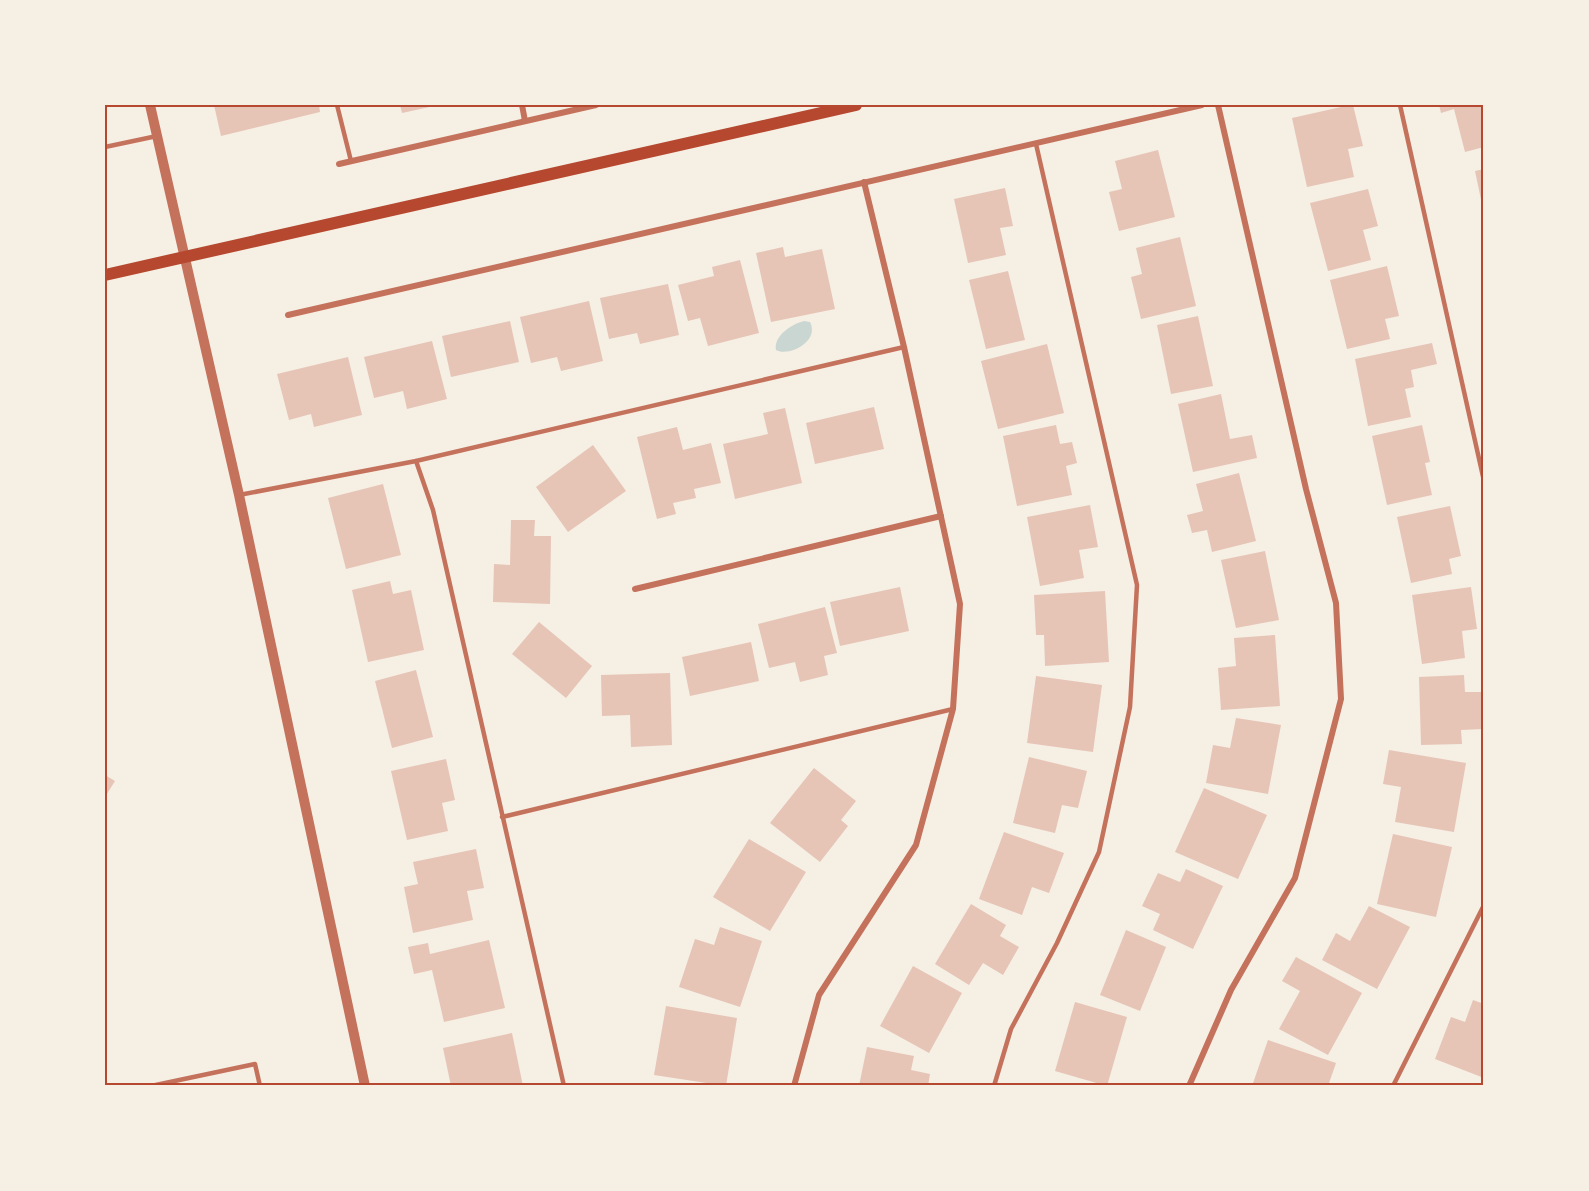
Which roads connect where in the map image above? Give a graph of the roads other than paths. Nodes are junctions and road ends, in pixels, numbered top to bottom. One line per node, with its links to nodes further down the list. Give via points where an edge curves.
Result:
1 (150, 105): 10 (street)
2 (337, 105): 13 (lane)
3 (522, 105): 9 (street)
4 (596, 105): 9 (street)
5 (856, 105): 16 (main road)
6 (1202, 105): 11 (street)
7 (1218, 105): 34 (street, via 1336,603 1341,699 1295,878 1231,990)
8 (1400, 105): 21 (lane)
9 (525, 121): 13 (street)
10 (157, 136): 12 (lane); 16 (street)
11 (1036, 144): 15 (street); 33 (lane, via 1137,585 1130,707 1099,852 1011,1029)
12 (105, 147)
13 (351, 161): 14 (street)
14 (339, 164)
15 (864, 183): 18 (street); 19 (street)
16 (184, 257): 17 (main road); 22 (street)
17 (105, 275)
18 (288, 315)
19 (904, 346): 20 (lane); 23 (street)
20 (416, 461): 22 (lane); 26 (lane, via 433,510)
21 (1484, 481)
22 (239, 495): 30 (street)
23 (941, 516): 24 (street); 25 (street, via 960,604)
24 (635, 589)
25 (953, 709): 26 (lane); 32 (street, via 916,844 819,995)
26 (502, 817): 31 (lane)
27 (1484, 905): 35 (lane)
28 (151, 1086): 29 (lane, via 255,1064)
29 (260, 1086)
30 (365, 1086)
31 (564, 1086)
32 (794, 1086)
33 (994, 1086)
34 (1189, 1086)
35 (1393, 1086)

